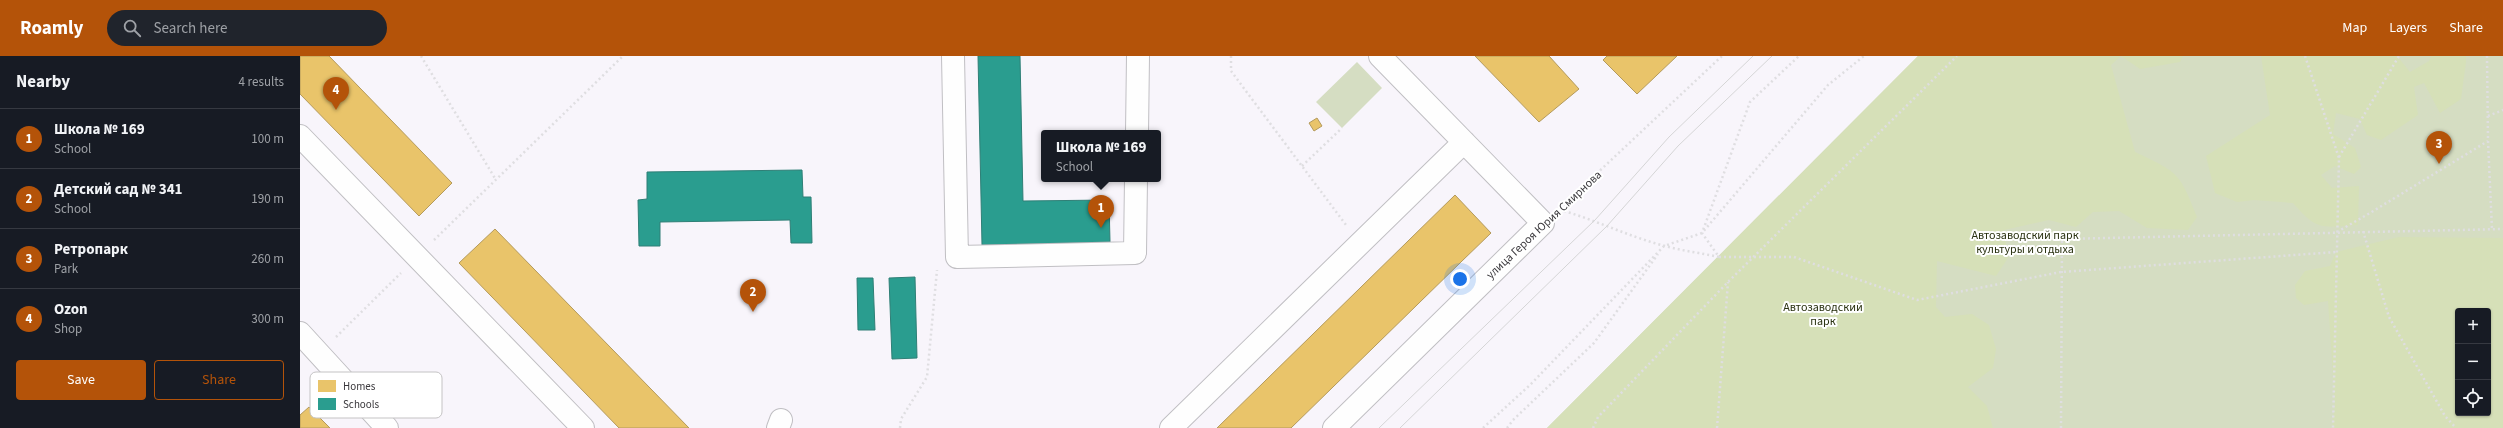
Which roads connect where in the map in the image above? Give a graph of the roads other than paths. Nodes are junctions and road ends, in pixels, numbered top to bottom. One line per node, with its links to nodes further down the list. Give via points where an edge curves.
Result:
1 (953, 56): 7 (lane, via 957,257 1135,253)
2 (1138, 56): 4 (lane)
3 (1380, 56): 6 (lane)
4 (1137, 130)
5 (300, 136): 12 (lane)
6 (1464, 142): 13 (lane); 14 (lane, улица Героя Юрия Смирнова, via 1551,216)
7 (1136, 182)
8 (300, 333): 9 (lane)
9 (336, 372)
10 (378, 418): 11 (lane)
11 (387, 428)
12 (583, 428)
13 (1170, 428)
14 (1334, 428)

